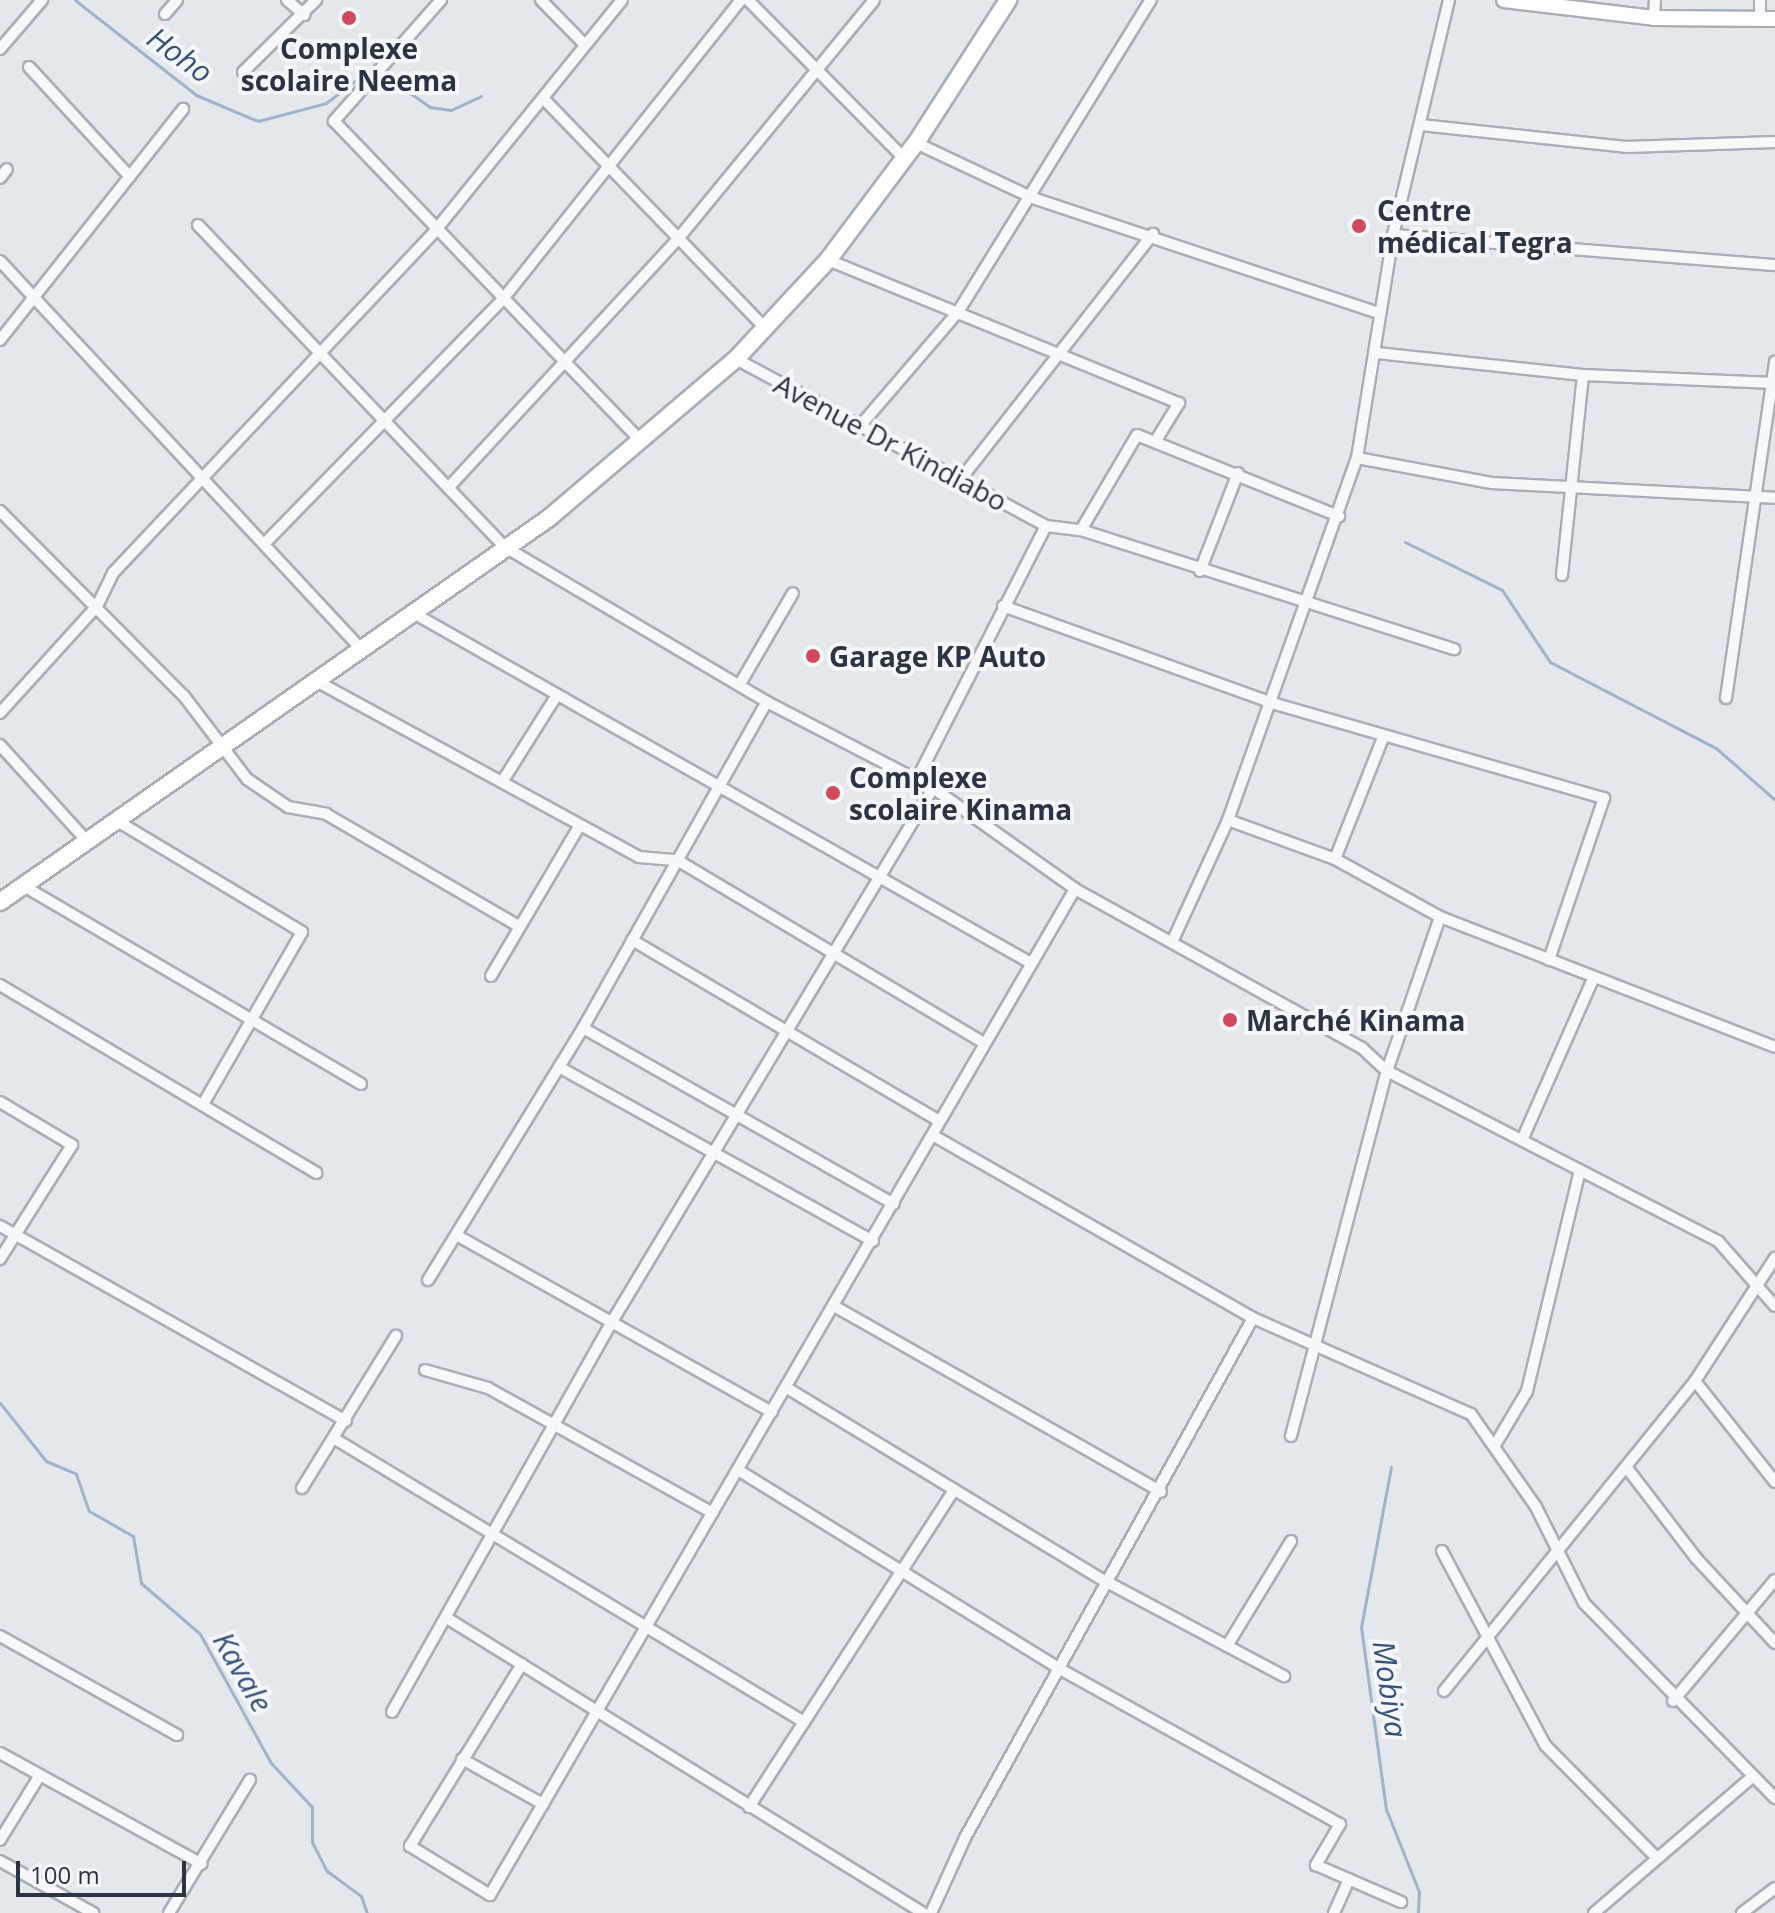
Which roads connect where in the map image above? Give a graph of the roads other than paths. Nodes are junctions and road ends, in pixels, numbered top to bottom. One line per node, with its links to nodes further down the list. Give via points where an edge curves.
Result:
1 (42, 0): 22 (street)
2 (177, 0): 17 (street)
3 (287, 0): 18 (street)
4 (316, 0): 18 (street)
5 (441, 0): 36 (street, via 334,121)
6 (541, 0): 21 (street)
7 (622, 0): 21 (street)
8 (741, 0): 32 (street)
9 (748, 0): 24 (street)
10 (874, 0): 24 (street)
11 (1008, 0): 30 (main road)
12 (1151, 0): 34 (street)
13 (1449, 0): 28 (street)
14 (1504, 0): 19 (main road)
15 (1655, 0): 19 (street)
16 (1760, 0): 20 (street)
17 (165, 14)
18 (304, 15): 25 (street)
19 (1654, 18): 20 (main road)
20 (1767, 18)
21 (585, 45): 26 (street)
22 (0, 49)
23 (29, 67): 33 (street)
24 (817, 71): 31 (street); 39 (street)
25 (243, 72)
26 (543, 98): 32 (street); 36 (street)
27 (183, 109): 33 (street)
28 (1421, 125): 29 (street, via 1626,147); 38 (street)
29 (1775, 142)
30 (916, 143): 31 (main road); 34 (street)
31 (904, 158): 40 (main road)
32 (608, 160): 39 (street); 43 (street)
33 (130, 177): 44 (street)
34 (1033, 198): 37 (street); 45 (street)
35 (198, 225): 49 (street)
36 (435, 231): 43 (street); 49 (street)
37 (1153, 234): 46 (street); 51 (street)
38 (1393, 235): 42 (street); 46 (street)
39 (677, 240): 47 (street); 54 (street)
40 (828, 260): 45 (street); 47 (main road)
41 (0, 261): 44 (street)
42 (1775, 265)
43 (503, 299): 54 (street); 57 (street)
44 (32, 301): 48 (street); 63 (street)
45 (958, 312): 51 (street); 58 (street)
46 (1378, 313): 50 (street)
47 (767, 330): 52 (main road)
48 (0, 340)
49 (321, 353): 57 (street); 63 (street)
50 (1377, 353): 55 (street); 61 (street)
51 (1063, 354): 60 (street, via 1179,403); 64 (street)
52 (736, 359): 58 (street, Avenue Dr Kindiabo); 59 (main road)
53 (1775, 362): 56 (street)
54 (564, 366): 59 (street); 65 (street)
55 (1583, 375): 56 (street); 66 (street)
56 (1774, 383): 68 (street)
57 (386, 420): 65 (street); 73 (street)
58 (860, 426): 64 (street, Avenue Dr Kindiabo)
59 (640, 440): 74 (main road)
60 (1155, 442): 62 (street); 72 (street, via 1137,435)
61 (1357, 458): 66 (street); 70 (street)
62 (1238, 473): 70 (street); 75 (street)
63 (202, 479): 73 (street); 78 (street, via 113,573)
64 (960, 480): 71 (street, Avenue Dr Kindiabo)
65 (449, 487): 74 (street)
66 (1574, 490): 68 (street); 76 (street)
67 (1775, 498): 68 (street)
68 (1758, 500): 87 (street)
69 (0, 511): 78 (street)
70 (1339, 516): 80 (street)
71 (1046, 526): 72 (street); 79 (street)
72 (1081, 530): 75 (street)
73 (267, 541): 83 (street)
74 (505, 547): 81 (main road); 85 (street)
75 (1200, 571): 80 (street)
76 (1562, 575)
77 (793, 593): 85 (street)
78 (97, 606): 90 (street); 93 (street, via 184,696)
79 (1003, 606): 89 (street); 94 (street)
80 (1304, 607): 82 (street); 89 (street)
81 (415, 614): 83 (main road); 86 (street)
82 (1455, 649)
83 (363, 651): 84 (main road)
84 (320, 683): 93 (main road); 95 (street)
85 (740, 684): 88 (street)
86 (557, 695): 95 (street); 96 (street)
87 (1726, 698)
88 (767, 702): 94 (street); 96 (street)
89 (1272, 703): 91 (street); 99 (street)
90 (0, 713)
91 (1384, 735): 102 (street); 113 (street, via 1604,798)
92 (0, 745): 101 (street)
93 (221, 747): 98 (main road); 109 (street, via 247,779 288,807 326,814)
94 (917, 779): 97 (street)
95 (502, 782): 100 (street)
96 (719, 786): 103 (street); 104 (street)
97 (933, 788): 104 (street); 106 (street)
98 (114, 819): 101 (main road); 118 (street, via 302,932)
99 (1228, 820): 102 (street); 111 (street)
100 (580, 825): 103 (street, via 639,857); 109 (street)
101 (85, 839): 105 (main road)
102 (1335, 859): 108 (street)
103 (677, 860): 110 (street); 112 (street)
104 (879, 878): 112 (street); 114 (street)
105 (22, 885): 107 (main road); 118 (street)
106 (1075, 889): 111 (street); 114 (street)
107 (0, 902)
108 (1440, 917): 113 (street); 124 (street)
109 (517, 925): 115 (street)
110 (632, 940): 119 (street); 120 (street)
111 (1172, 942): 124 (street, via 1362,1048)
112 (834, 953): 120 (street); 121 (street)
113 (1549, 960): 116 (street)
114 (1029, 962): 121 (street)
115 (491, 976)
116 (1594, 977): 122 (street); 131 (street)
117 (0, 985): 127 (street)
118 (252, 1020): 125 (street); 127 (street)
119 (583, 1028): 123 (street); 128 (street)
120 (788, 1029): 128 (street); 129 (street)
121 (981, 1041): 129 (street)
122 (1775, 1047)
123 (559, 1067): 132 (street); 138 (street)
124 (1387, 1071): 131 (street); 149 (street)
125 (361, 1084)
126 (0, 1102): 137 (street, via 72,1145)
127 (203, 1104): 134 (street)
128 (738, 1112): 132 (street); 135 (street)
129 (938, 1120): 130 (street)
130 (934, 1136): 135 (street); 146 (street)
131 (1522, 1140): 133 (street)
132 (713, 1154): 139 (street); 147 (street)
133 (1580, 1170): 143 (street, via 1718,1241); 158 (street, via 1527,1391)
134 (316, 1173)
135 (894, 1204): 139 (street)
136 (0, 1226): 137 (street)
137 (14, 1234): 141 (street); 154 (street)
138 (458, 1236): 142 (street); 147 (street)
139 (873, 1241): 144 (street)
140 (1775, 1258): 143 (street)
141 (0, 1259)
142 (428, 1280)
143 (1757, 1286): 145 (street); 151 (street)
144 (834, 1306): 152 (street); 164 (street)
145 (1775, 1306)
146 (1253, 1318): 149 (street); 164 (street)
147 (613, 1320): 153 (street); 155 (street)
148 (396, 1336): 154 (street)
149 (1313, 1345): 156 (street); 158 (street, via 1471,1414)
150 (425, 1370): 155 (street, via 488,1388)
151 (1695, 1381): 159 (street); 161 (street)
152 (787, 1388): 153 (street); 163 (street)
153 (772, 1412): 160 (street)
154 (346, 1421): 157 (street)
155 (556, 1426): 165 (street); 166 (street)
156 (1291, 1436)
157 (335, 1439): 162 (street); 166 (street)
158 (1495, 1445): 169 (street)
159 (1627, 1468): 169 (street); 173 (street)
160 (738, 1470): 165 (street); 170 (street)
161 (1775, 1482)
162 (302, 1488)
163 (954, 1490): 170 (street); 172 (street)
164 (1161, 1492): 172 (street)
165 (713, 1513): 175 (street)
166 (497, 1533): 174 (street); 175 (street)
167 (1291, 1541): 179 (street)
168 (1442, 1551): 177 (street)
169 (1558, 1556): 177 (street); 184 (street, via 1584,1603)
170 (905, 1569): 181 (street); 187 (street)
171 (1775, 1580): 173 (street)
172 (1105, 1581): 179 (street); 181 (street)
173 (1747, 1612): 178 (street); 184 (street)
174 (450, 1620): 180 (street); 185 (street)
175 (648, 1624): 186 (street); 187 (street)
176 (0, 1636): 188 (street)
177 (1487, 1640): 183 (street); 198 (street, via 1545,1745)
178 (1775, 1643)
179 (1227, 1646): 182 (street)
180 (522, 1664): 186 (street); 190 (street)
181 (1060, 1669): 201 (street, via 1340,1824 1316,1865); 207 (street)
182 (1284, 1676)
183 (1444, 1691)
184 (1673, 1701): 192 (street)
185 (392, 1712)
186 (596, 1714): 195 (street); 196 (street)
187 (804, 1722): 196 (street)
188 (177, 1735)
189 (0, 1753): 191 (street)
190 (462, 1759): 195 (street); 195 (street, via 410,1846 490,1895)
191 (40, 1775): 197 (street); 200 (street)
192 (1752, 1777): 194 (street); 198 (street)
193 (250, 1780): 200 (street)
194 (1775, 1798)
195 (543, 1804)
196 (749, 1807): 206 (street)
197 (0, 1840)
198 (1657, 1858): 209 (street)
199 (0, 1861): 204 (street)
200 (202, 1864): 205 (street)
201 (1349, 1879): 203 (street); 208 (street)
202 (1775, 1888): 210 (street)
203 (1401, 1902)
204 (93, 1913)
205 (169, 1913)
206 (923, 1913)
207 (931, 1913)
208 (1334, 1913)
209 (1594, 1913)
210 (1742, 1913)

